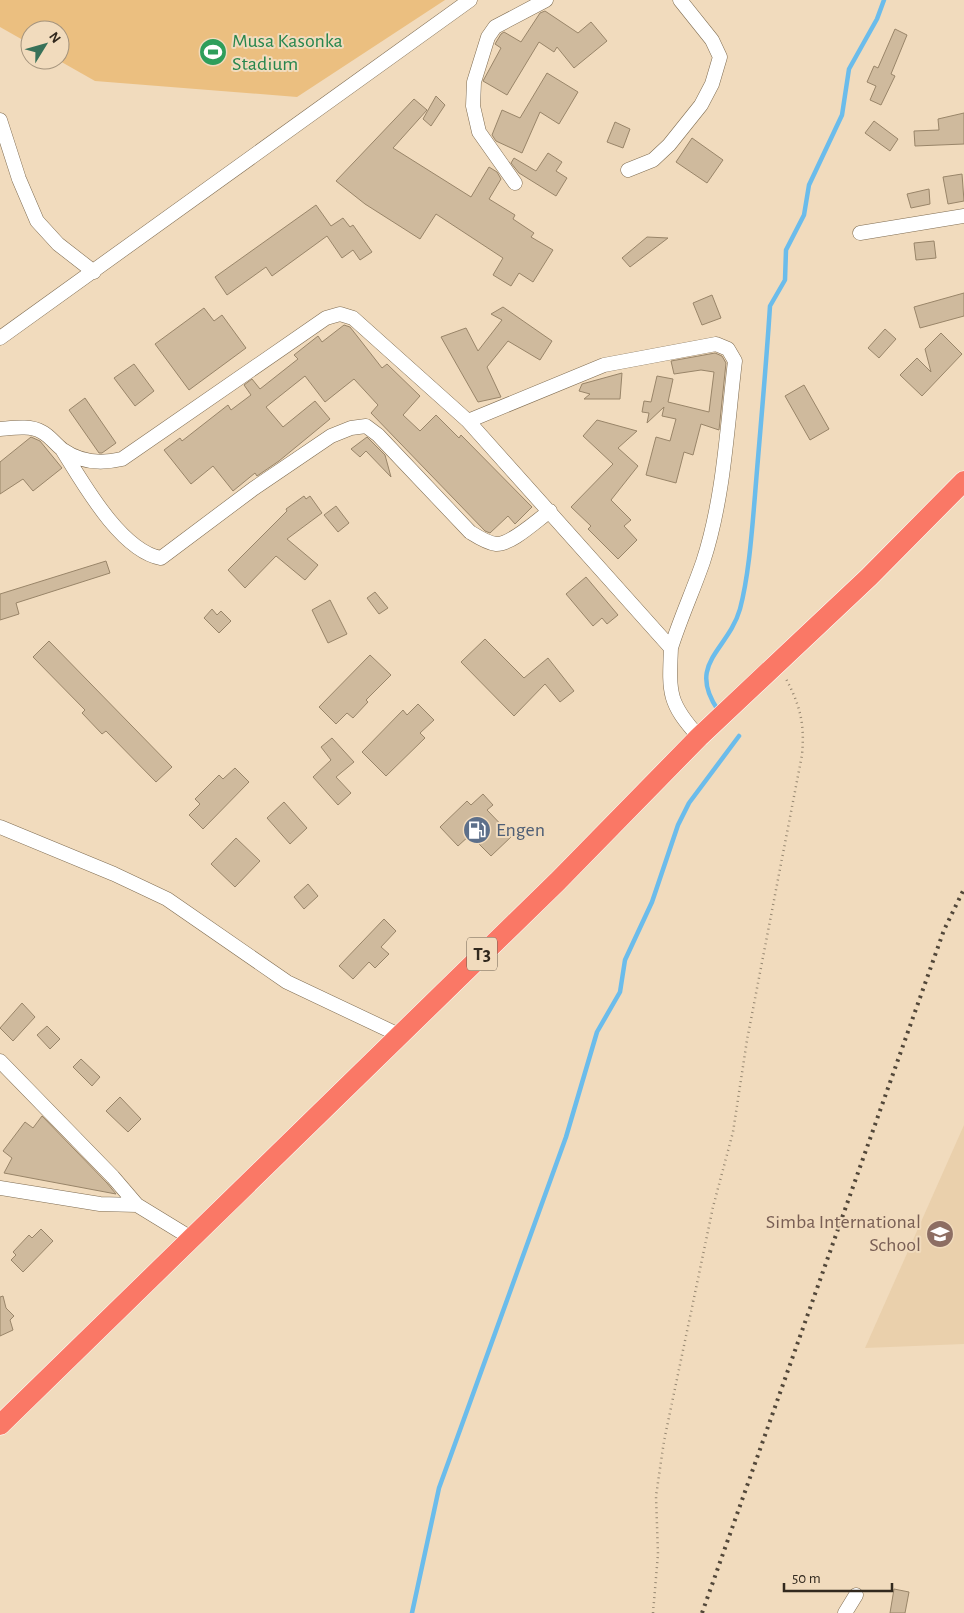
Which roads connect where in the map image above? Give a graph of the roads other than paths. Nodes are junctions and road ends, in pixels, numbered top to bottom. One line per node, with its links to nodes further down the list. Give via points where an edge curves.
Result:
1 (470, 0): 9 (street)
2 (546, 0): 6 (street, via 495,27 488,37 474,82 473,106 479,132)
3 (680, 0): 5 (street, via 712,40 720,57 712,84 701,105 669,145 653,160)
4 (0, 120): 9 (street, via 37,221 58,244)
5 (628, 170)
6 (515, 183)
7 (964, 216): 8 (street)
8 (860, 233)
9 (94, 272): 10 (street)
10 (0, 338)
11 (468, 421): 13 (street, via 353,318 340,314 326,318 122,460 104,464); 15 (street); 16 (street, via 604,365 716,344 728,349 735,361 719,496 703,562)
12 (0, 429): 13 (street, via 25,427 41,431)
13 (63, 450): 15 (street, via 109,519 149,556 161,558 253,488 331,436 366,426 470,532 487,541 497,544 510,540)
14 (964, 481): 17 (highway, T3, via 869,577)
15 (550, 510): 16 (street)
16 (670, 648): 17 (street, via 672,701)
17 (699, 738): 19 (highway, T3)
18 (0, 827): 19 (street, via 167,899 287,982)
19 (399, 1035): 23 (highway, T3)
20 (0, 1061): 22 (street)
21 (0, 1188): 22 (street, via 100,1204)
22 (137, 1204): 23 (street)
23 (191, 1238): 24 (highway, T3)
24 (0, 1425)
25 (856, 1595): 26 (street)
26 (845, 1613)

